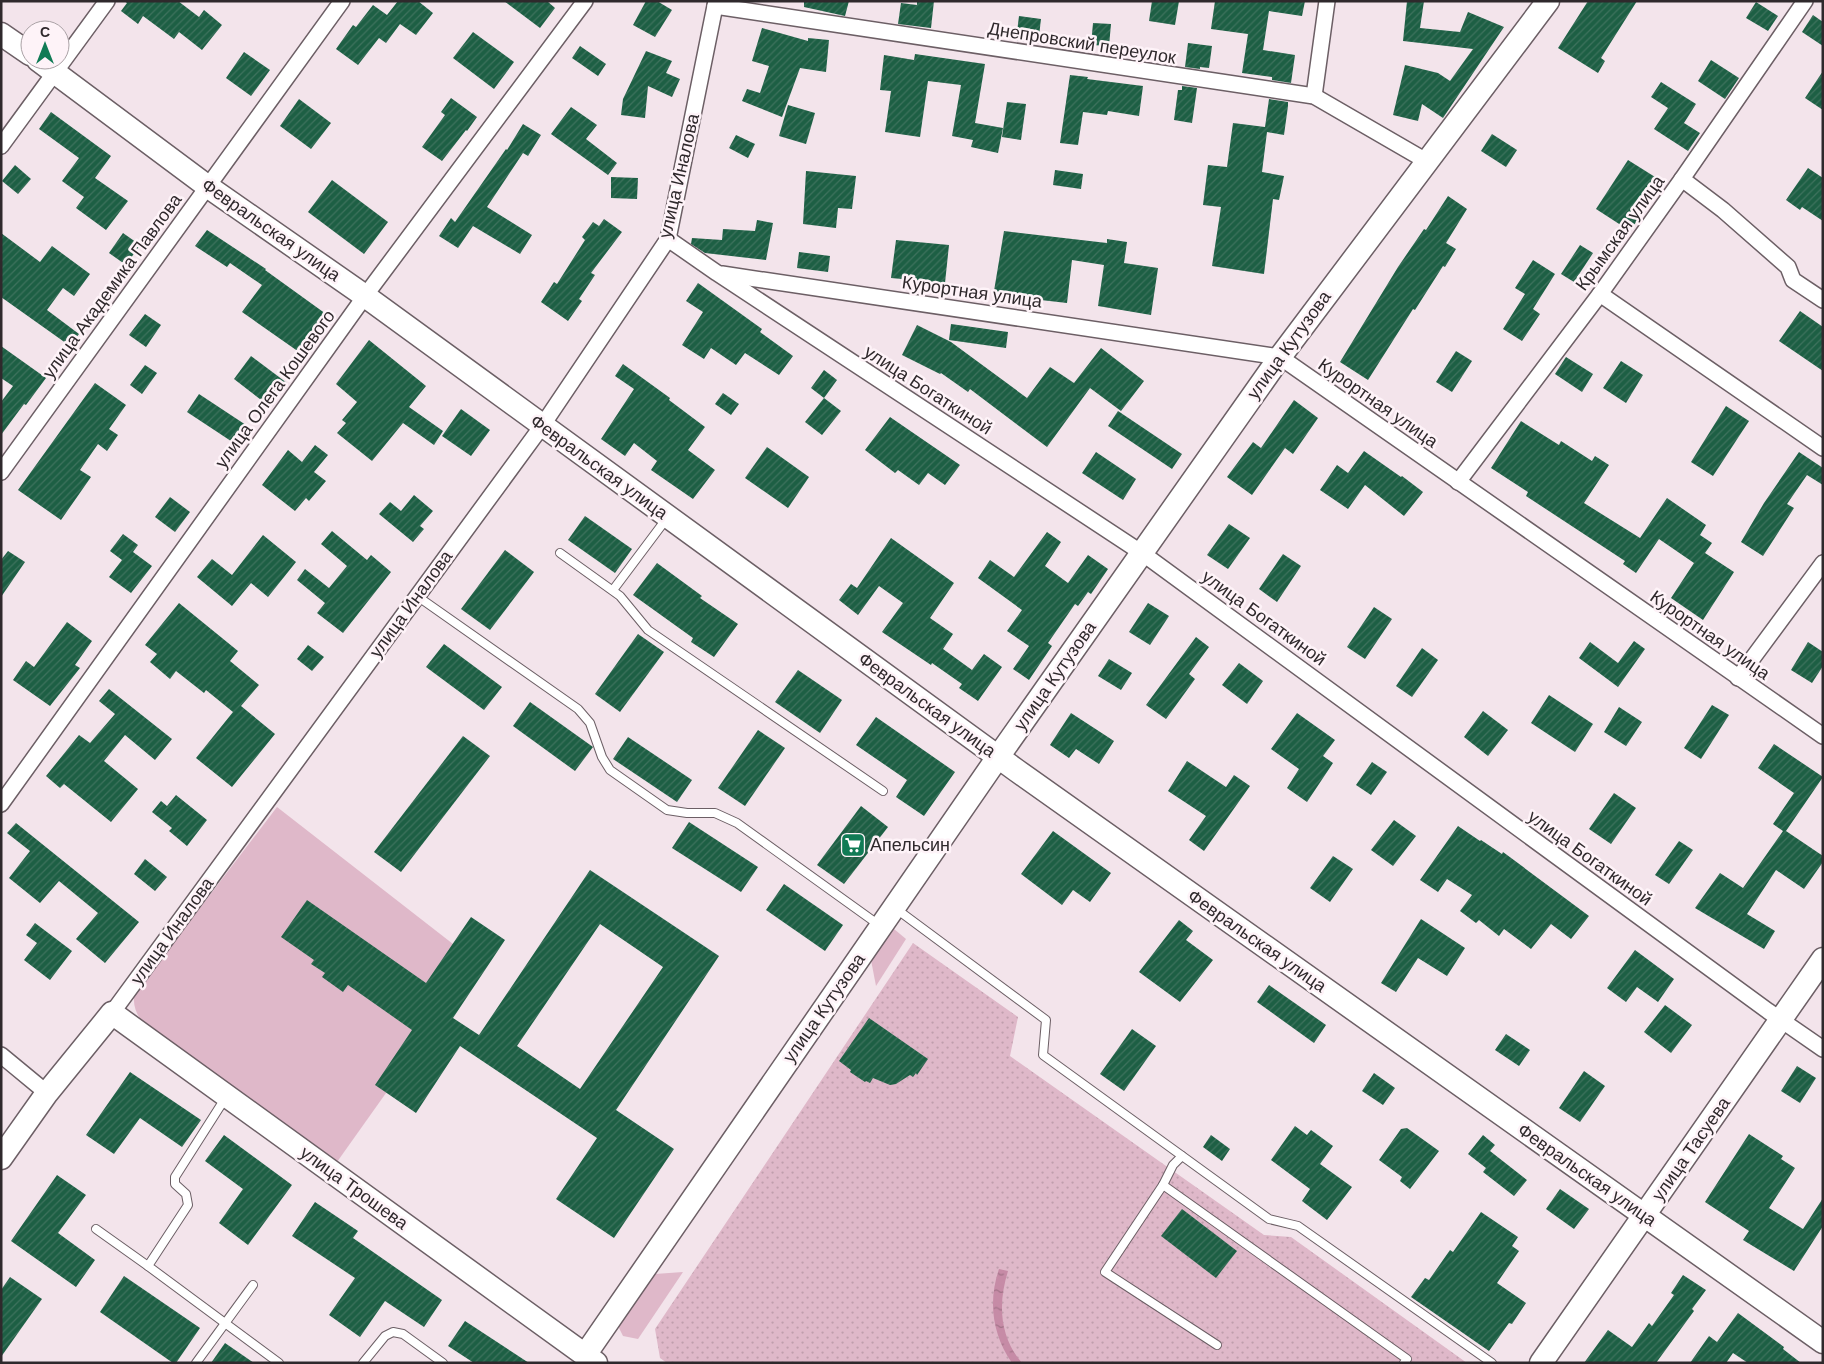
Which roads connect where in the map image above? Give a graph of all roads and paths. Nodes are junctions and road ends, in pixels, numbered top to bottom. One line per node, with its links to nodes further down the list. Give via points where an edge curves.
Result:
1 (107, 1): 9 (street)
2 (342, 1): 17 (street, улица Академика Павлова)
3 (585, 1): 21 (street, улица Олега Кошевого)
4 (1326, 1): 13 (street)
5 (1548, 1): 15 (street, улица Кутузова)
6 (1805, 1): 16 (street, Крымская улица)
7 (715, 4): 13 (street, Днепровский переулок); 18 (street, улица Иналова)
8 (1, 34): 10 (street)
9 (70, 41)
10 (20, 47)
11 (45, 70): 14 (street)
12 (52, 70): 17 (street, Февральская улица)
13 (1314, 96): 15 (street, Днепровский переулок)
14 (1, 146)
15 (1428, 162): 23 (street, улица Кутузова)
16 (1682, 179): 20 (street, Крымская улица); 22 (street, via 1788,267 1793,280)
17 (207, 186): 21 (street, Февральская улица); 26 (street, улица Академика Павлова)
18 (668, 238): 19 (street, улица Богаткиной); 24 (street, улица Иналова)
19 (716, 273): 23 (street, Курортная улица); 30 (street, улица Богаткиной)
20 (1600, 294): 25 (street); 27 (street, Крымская улица)
21 (365, 296): 24 (street, Февральская улица); 38 (street, улица Олега Кошевого)
22 (1823, 300)
23 (1280, 357): 27 (street, Курортная улица); 30 (street, улица Кутузова)
24 (542, 426): 28 (street, Февральская улица); 33 (street, улица Иналова)
25 (1823, 448)
26 (1, 472)
27 (1458, 482): 34 (street, Курортная улица)
28 (668, 517): 32 (lane); 36 (street, Февральская улица)
29 (560, 553): 32 (lane)
30 (1142, 553): 36 (street, улица Кутузова); 43 (street, улица Богаткиной)
31 (1823, 563): 34 (street)
32 (613, 590): 37 (lane, via 648,630)
33 (417, 596): 40 (lane, via 578,709 590,723 610,770 667,810 714,813 737,823); 42 (street, улица Иналова)
34 (1738, 678): 35 (street, Курортная улица)
35 (1823, 736)
36 (998, 757): 39 (street, улица Кутузова); 51 (street, Февральская улица)
37 (883, 791)
38 (1, 804)
39 (893, 907): 40 (street, улица Кутузова); 48 (lane, via 1046,1020 1043,1055)
40 (882, 926): 58 (street, улица Кутузова, via 785,1064)
41 (1823, 959): 43 (street, улица Тасуева)
42 (112, 1013): 46 (street, улица Иналова); 47 (street, улица Трошева)
43 (1781, 1020): 44 (street, улица Богаткиной); 51 (street, улица Тасуева)
44 (1823, 1049)
45 (1, 1055): 46 (street)
46 (47, 1093): 49 (street, улица Иналова)
47 (228, 1096): 53 (lane, via 175,1177 175,1184 186,1194 188,1204); 58 (street, улица Трошева)
48 (1182, 1156): 50 (lane); 64 (lane, via 1269,1219 1298,1226)
49 (1, 1158)
50 (1163, 1185): 57 (lane, via 1105,1272); 63 (lane, via 1407,1359)
51 (1644, 1215): 56 (street, Февральская улица); 65 (street, улица Тасуева)
52 (96, 1229): 53 (lane)
53 (148, 1266): 55 (lane)
54 (253, 1285): 55 (lane)
55 (225, 1324): 59 (lane); 60 (lane)
56 (1823, 1342)
57 (1217, 1345)
58 (587, 1360)
59 (196, 1363)
60 (279, 1363)
61 (363, 1363): 62 (lane, via 385,1336 393,1332 403,1334)
62 (443, 1363)
63 (1404, 1363)
64 (1492, 1363)
65 (1541, 1363)

